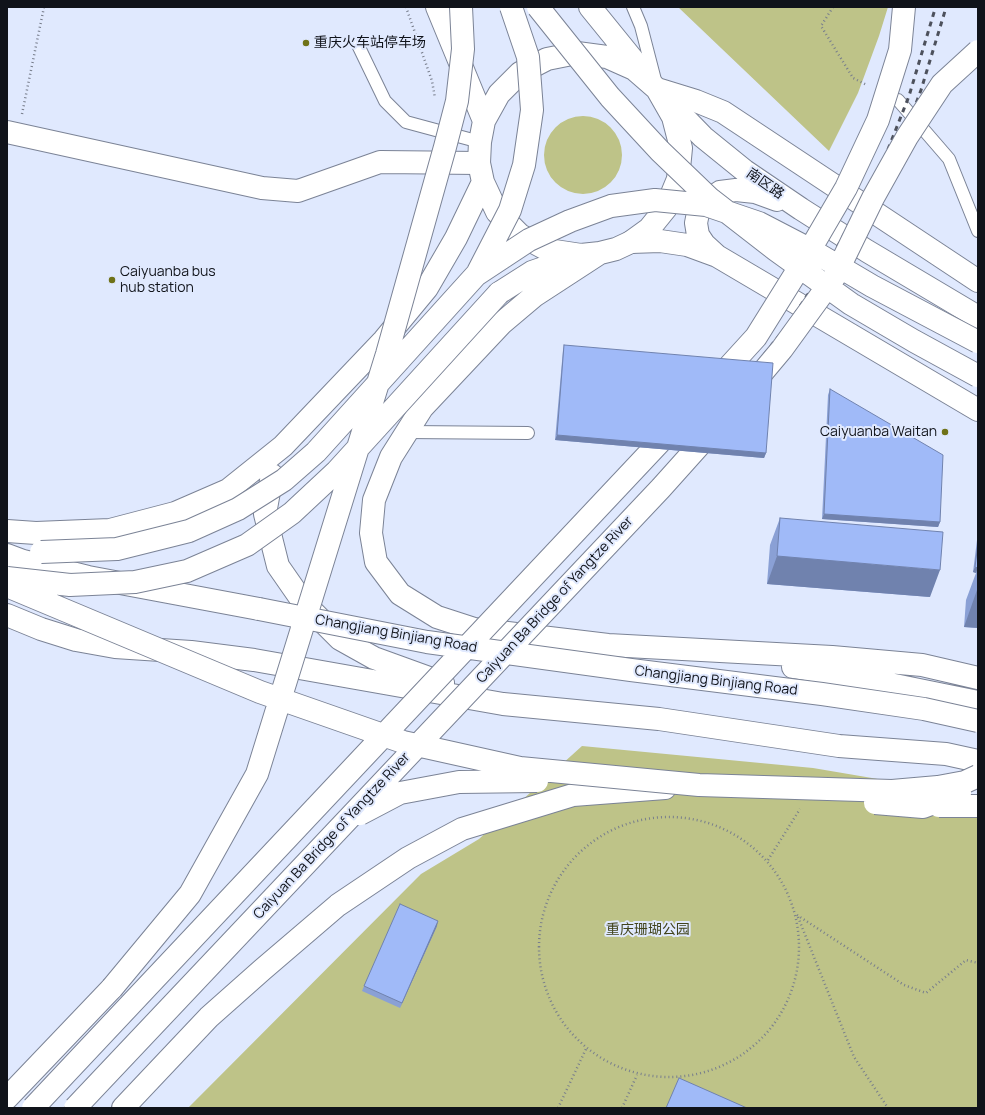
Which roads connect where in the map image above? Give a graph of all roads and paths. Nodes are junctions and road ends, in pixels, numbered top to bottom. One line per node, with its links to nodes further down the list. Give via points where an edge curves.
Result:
1 (44, 7): 16 (path)
2 (406, 7): 15 (path, via 432,81)
3 (438, 7): 17 (main road)
4 (460, 7): 54 (main road, bridge, via 463,49 457,100 446,147 388,354 257,774 190,894)
5 (512, 7): 23 (main road, bridge, via 528,57 531,118 524,165 510,210)
6 (538, 7): 27 (main road, bridge, via 610,97 660,151 709,198 851,304)
7 (590, 7): 13 (main road, 南区路)
8 (634, 7): 13 (lane)
9 (833, 7): 14 (path, via 821,26 853,78)
10 (904, 7): 28 (main road, bridge, via 900,50 878,120 846,188 756,337)
11 (357, 43): 15 (lane, via 385,101 406,122)
12 (978, 51): 59 (main road, Caiyuan Ba Bridge of Yangtze River, bridge, via 942,84 907,137 873,198 835,276 734,407 661,488)
13 (657, 89): 17 (main road, via 634,69 606,57 577,54 547,59 520,73 499,94); 18 (main road, 南区路, via 703,137 745,171); 20 (main road, via 673,117 681,148 678,179 666,208 648,229); 24 (main road, via 723,112)
14 (898, 100): 19 (lane, via 949,159)
15 (440, 132): 17 (lane)
16 (12, 133): 17 (main road, via 262,188 298,191 380,162)
17 (482, 152): 21 (main road, via 497,212 520,235 548,250); 33 (main road, via 456,238 427,288 384,340)
18 (801, 209): 22 (main road, via 755,192 720,192 706,201 698,213 696,223 698,235); 25 (main road, 南区路)
19 (978, 231)
20 (631, 242): 21 (main road, via 616,249); 22 (main road, via 660,240 687,244)
21 (590, 254): 31 (main road, via 502,323 422,408); 37 (main road, bridge, via 532,272 499,293 337,471 292,513 247,545 187,571 135,582 70,584)
22 (717, 256): 29 (main road)
23 (476, 275): 26 (main road, bridge, via 529,240 570,220 611,206 655,200 706,205 759,223); 35 (main road, bridge, via 316,452 284,480 238,509 189,531 117,549 41,552)
24 (978, 281)
25 (978, 317)
26 (978, 342)
27 (978, 376)
28 (701, 397)
29 (978, 410)
30 (685, 415): 58 (main road, bridge)
31 (406, 432): 32 (lane); 40 (main road, via 391,457 374,500 371,533 376,562 400,594 437,617 474,629 608,645)
32 (528, 433)
33 (283, 446): 34 (main road, via 228,490 175,513 110,530 36,533); 43 (main road, via 272,472 265,514 278,566 303,602 340,639 374,658)
34 (7, 531)
35 (7, 546)
36 (7, 555): 44 (main road, Changjiang Binjiang Road, bridge, via 88,577 427,642 822,694 924,709)
37 (7, 578)
38 (7, 586): 47 (main road, bridge, via 260,692 403,742 520,768)
39 (7, 615): 43 (main road, via 41,629 115,647 191,652 254,660)
40 (681, 648): 41 (main road, via 922,665); 42 (main road, via 866,679)
41 (978, 678)
42 (978, 702)
43 (503, 704): 45 (main road, via 659,719 839,746 946,754)
44 (978, 721)
45 (978, 761)
46 (978, 776): 49 (main road, bridge, via 965,782 938,788)
47 (699, 785): 49 (main road, bridge); 60 (main road, bridge, via 573,795 462,828 408,858 338,905 262,970 209,1017)
48 (978, 787): 50 (main road, bridge)
49 (892, 791): 51 (main road, bridge)
50 (923, 807): 51 (main road, bridge); 54 (main road, bridge, via 522,780 459,782 400,793 333,828 269,871)
51 (978, 807)
52 (797, 914): 53 (path, via 904,985 926,993 966,960); 55 (path, via 768,860 730,830 684,816 636,820 593,840 559,875 541,920 540,968 555,1013); 56 (path, via 800,959 788,1003 762,1040 726,1066 682,1078); 63 (path, via 854,1057)
53 (978, 963)
54 (112, 988): 57 (main road)
55 (586, 1049): 56 (path); 61 (path)
56 (637, 1075): 62 (path)
57 (7, 1098)
58 (33, 1108)
59 (75, 1108)
60 (123, 1108)
61 (558, 1108)
62 (622, 1108)
63 (888, 1108)

